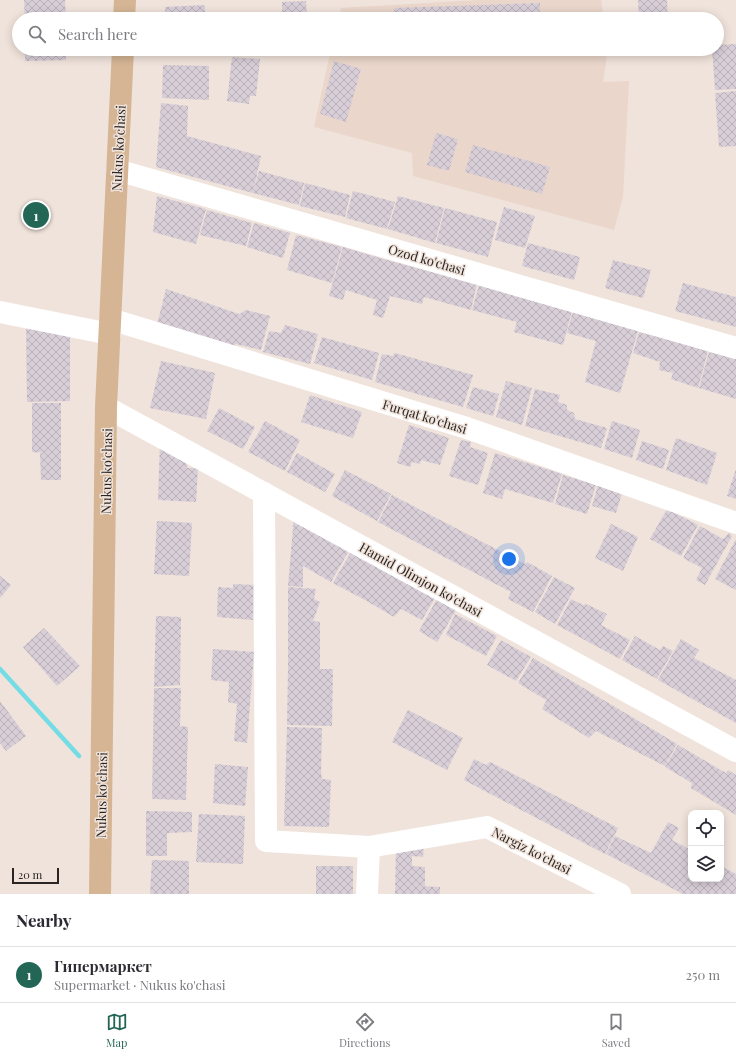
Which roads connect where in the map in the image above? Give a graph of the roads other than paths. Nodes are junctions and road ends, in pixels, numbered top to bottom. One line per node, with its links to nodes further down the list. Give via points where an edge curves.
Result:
1 (125, 0): 2 (main road)
2 (124, 12)
3 (123, 56): 4 (main road, Nukus ko'chasi)
4 (117, 170): 6 (main road, Nukus ko'chasi); 7 (street, Ozod ko'chasi)
5 (0, 312): 6 (street, Furqat ko'chasi)
6 (110, 327): 8 (main road, Nukus ko'chasi); 10 (street, Furqat ko'chasi, via 467,428)
7 (736, 348)
8 (106, 407): 9 (street, Hamid Olimjon ko'chasi); 13 (main road, Nukus ko'chasi)
9 (264, 493): 11 (street, Hamid Olimjon ko'chasi); 12 (street, Nargiz ko'chasi, via 266,841)
10 (736, 523)
11 (736, 752)
12 (369, 847): 14 (street); 15 (street, Nargiz ko'chasi, via 487,827)
13 (100, 894)
14 (366, 894)
15 (620, 894)

